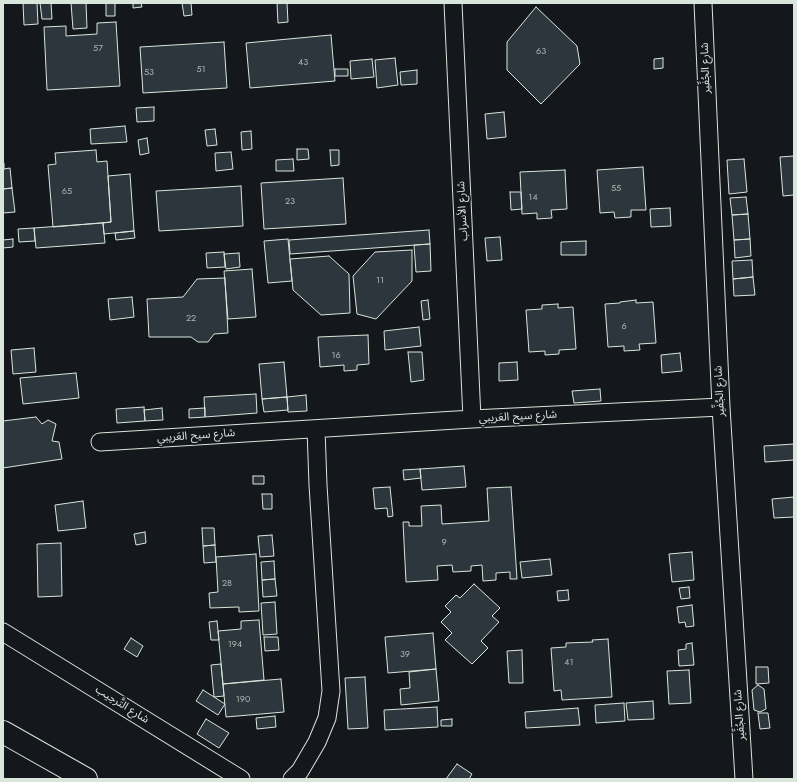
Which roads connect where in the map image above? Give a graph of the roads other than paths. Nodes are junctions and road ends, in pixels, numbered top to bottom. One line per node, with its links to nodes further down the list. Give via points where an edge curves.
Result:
1 (453, 3): 4 (street, شارع الأسراب)
2 (703, 3): 3 (street, شارع الجُفِّير)
3 (721, 407): 4 (street, شارع سيح العَريبي); 12 (street, شارع الجُفِّير)
4 (472, 419): 5 (street, شارع سيح العَريبي)
5 (316, 428): 6 (street, شارع سيح العَريبي); 11 (street, via 331,691 327,718 317,742 300,771)
6 (100, 442)
7 (3, 632): 10 (street, شارع التَّرحِيب)
8 (3, 732): 9 (main road)
9 (86, 779)
10 (241, 779)
11 (292, 779)
12 (744, 779)

